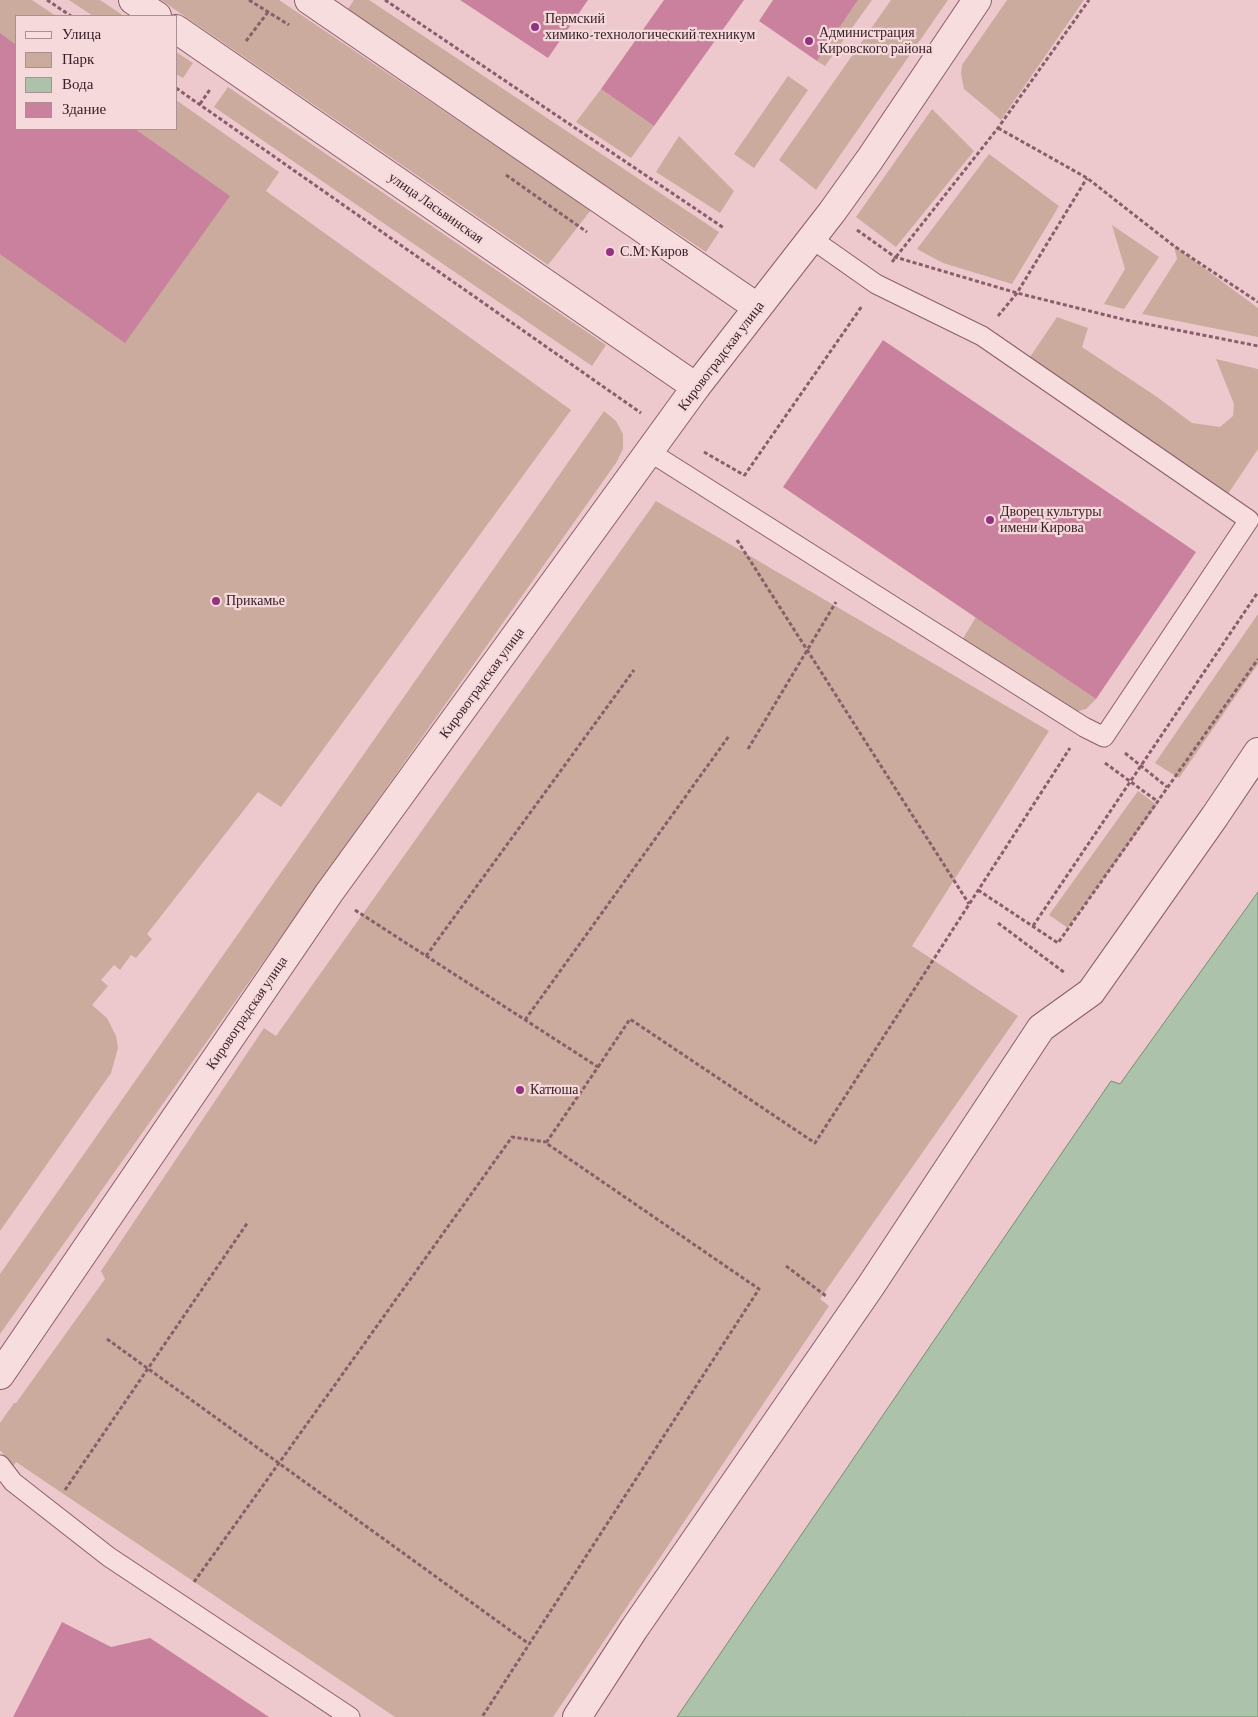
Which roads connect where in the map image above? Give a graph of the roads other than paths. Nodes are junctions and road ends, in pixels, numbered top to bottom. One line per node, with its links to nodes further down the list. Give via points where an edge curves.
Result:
1 (133, 0): 4 (street)
2 (309, 0): 7 (street)
3 (977, 0): 6 (street, Кировоградская улица)
4 (156, 15)
5 (178, 30): 8 (street, улица Ласьвинская)
6 (812, 239): 7 (street, Кировоградская улица); 10 (lane, via 876,284 982,336)
7 (757, 307): 8 (street, Кировоградская улица)
8 (696, 387): 9 (street, Кировоградская улица)
9 (650, 452): 10 (lane, via 1104,737); 12 (street, Кировоградская улица, via 329,893)
10 (1253, 512)
11 (1258, 752): 15 (street, via 1091,992 1041,1028 870,1287 634,1629)
12 (0, 1375)
13 (0, 1465): 14 (lane, via 13,1482 109,1557)
14 (350, 1717)
15 (578, 1717)

